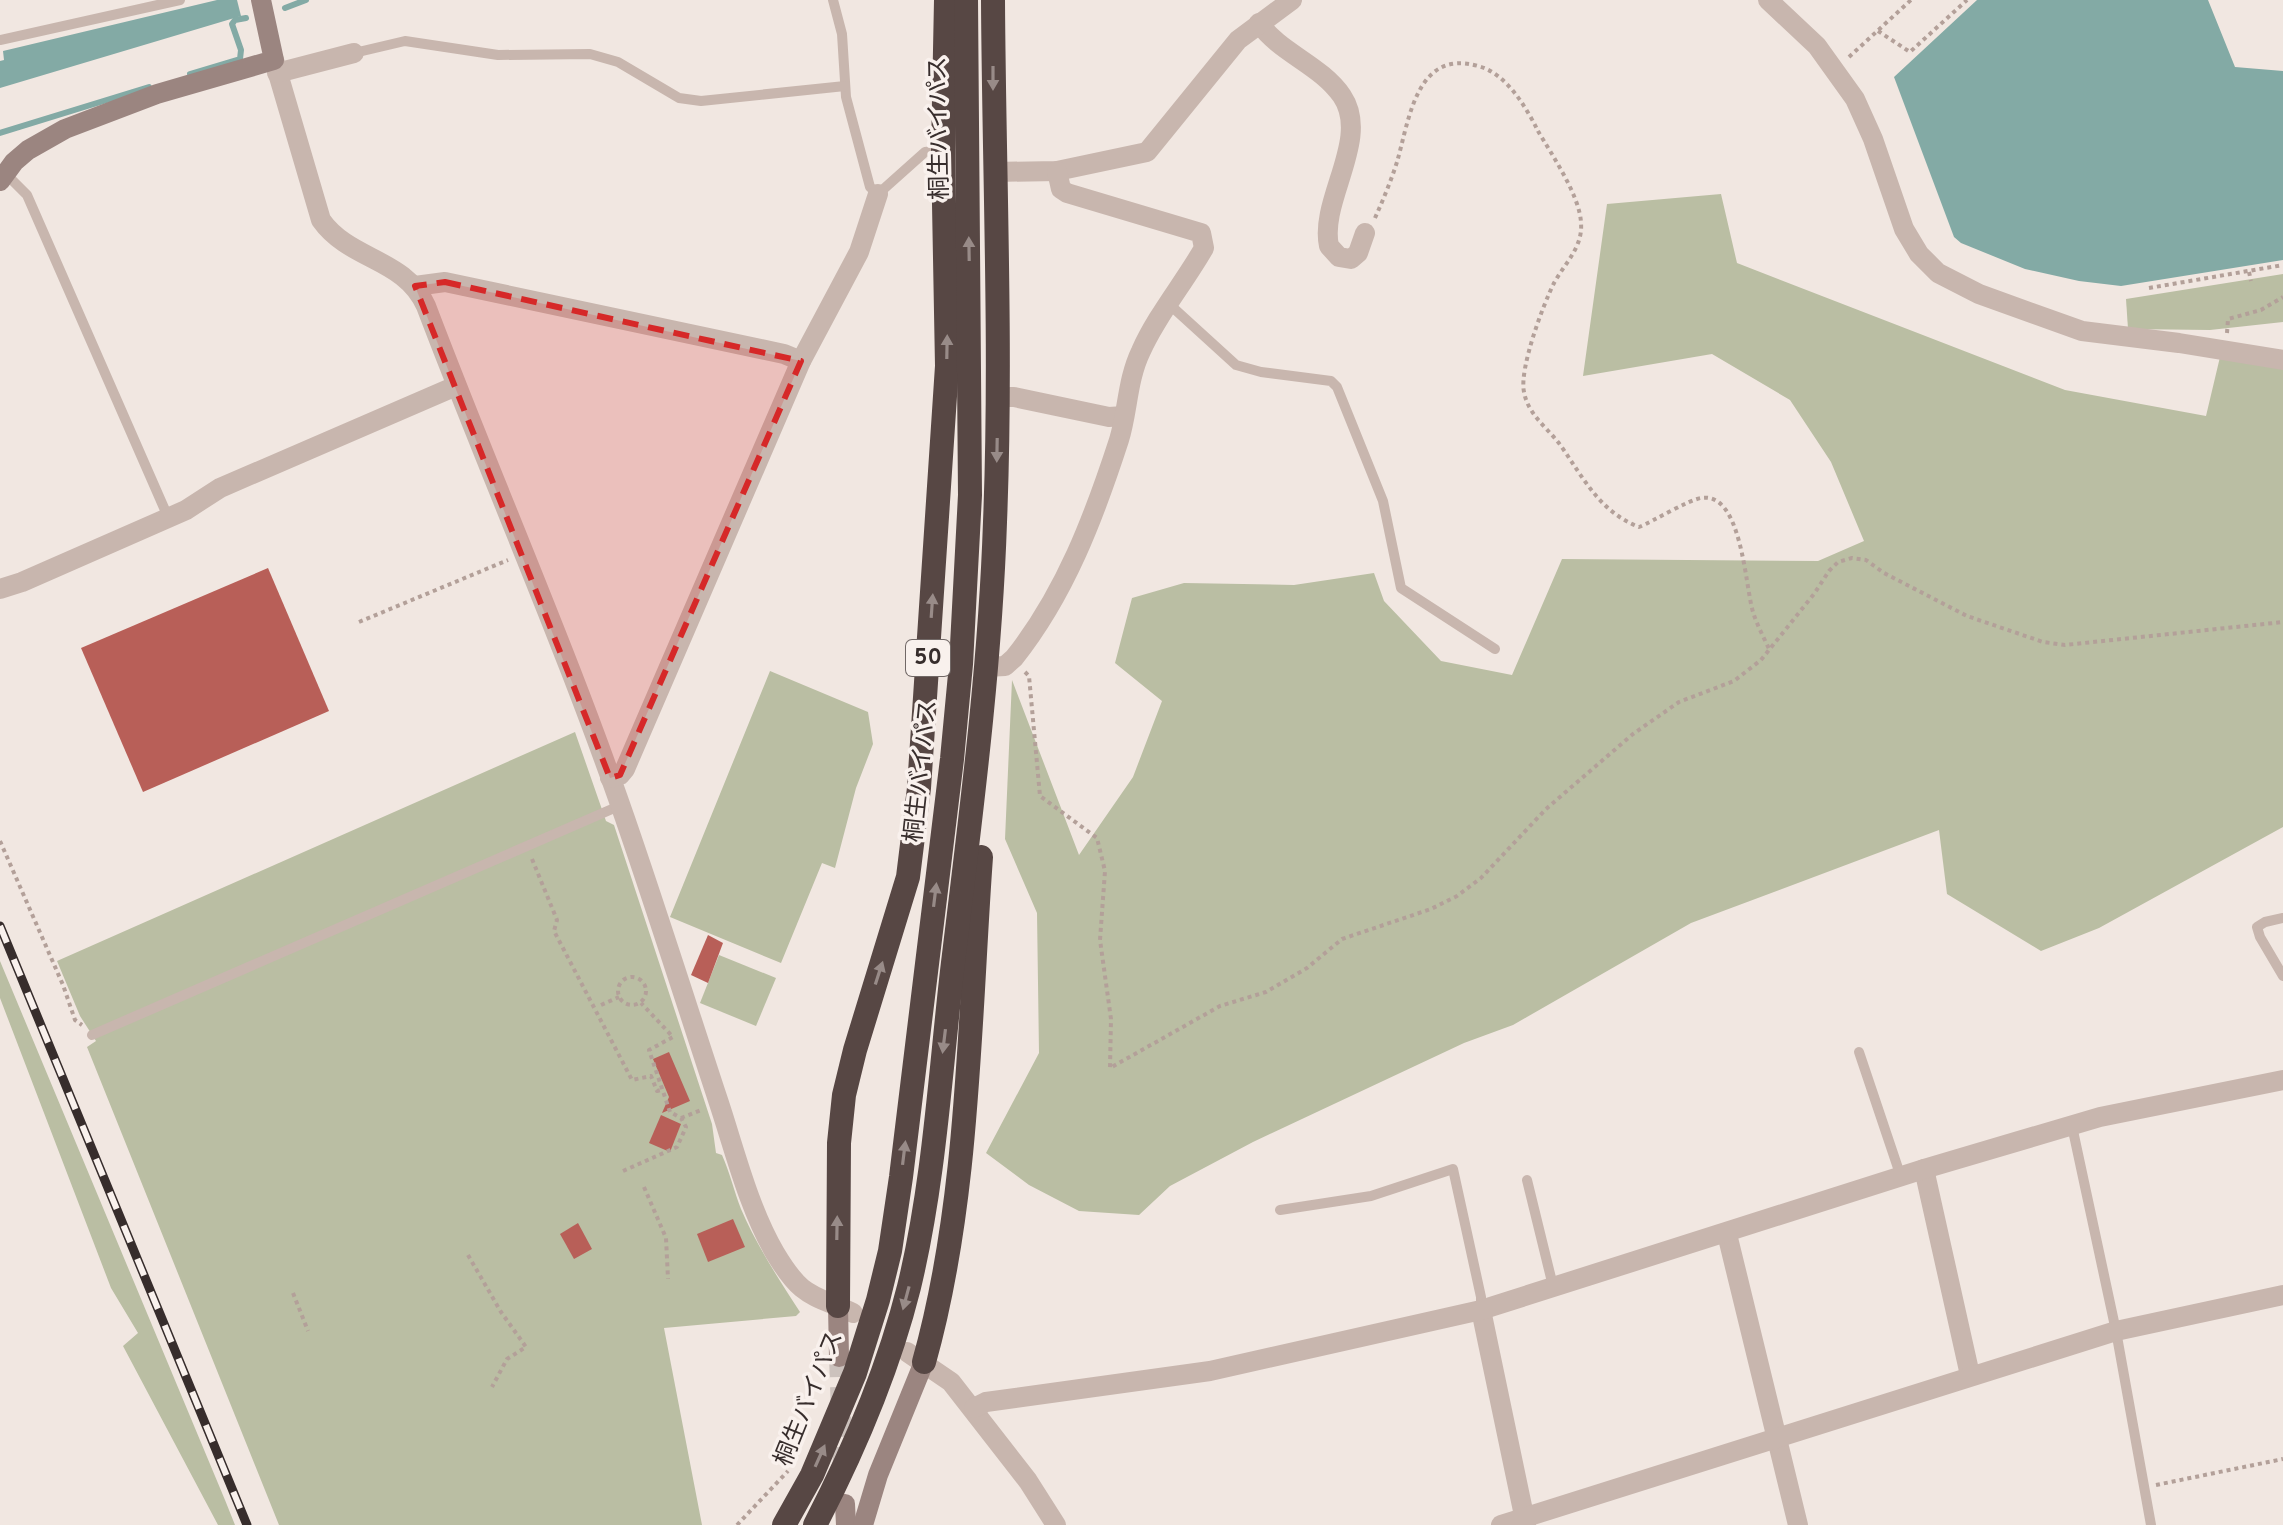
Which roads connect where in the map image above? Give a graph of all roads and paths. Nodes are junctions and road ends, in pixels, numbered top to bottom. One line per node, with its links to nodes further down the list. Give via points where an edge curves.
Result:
1 (180, 0): 13 (lane)
2 (261, 0): 15 (street)
3 (833, 0): 17 (lane, via 842,34)
4 (946, 0): 18 (highway, 50)
5 (966, 0): 91 (highway, 桐生バイパス / 50, one-way to 5, via 812,1475 855,1373 890,1251 950,774 970,495)
6 (993, 0): 20 (highway, 50, one-way to 20)
7 (1292, 0): 11 (street)
8 (1768, 0): 16 (street)
9 (1911, 0): 12 (path)
10 (1967, 0): 12 (path, via 1910,52)
11 (1259, 23): 19 (street, via 1238,40 1147,152); 23 (street, via 1341,95 1351,127 1328,228 1329,246 1339,257 1351,259)
12 (1878, 31): 16 (path)
13 (0, 40)
14 (354, 53): 15 (street); 17 (lane, via 405,41 498,55 590,54 618,62 679,98 701,101)
15 (276, 67): 21 (street, via 157,94 65,129 28,150); 27 (street, via 321,220 347,247 403,274)
16 (1835, 69): 32 (street, via 1873,139 1904,229 1938,273 1979,294 2082,331)
17 (845, 86): 22 (lane, via 870,187)
18 (943, 150): 22 (lane, via 925,152); 75 (highway, 50, one-way to 18, via 839,1140 844,1095 908,877 919,788 947,366)
19 (1057, 171): 20 (street); 30 (street, via 1067,193 1201,233 1204,248)
20 (994, 172): 35 (highway, 50)
21 (2, 175): 37 (lane, via 27,195)
22 (878, 194): 33 (street, via 859,252)
23 (1365, 233): 43 (path, via 1386,194 1418,91 1436,70 1462,63 1487,68 1512,90 1543,139 1581,221 1577,246 1554,283 1528,354 1523,384 1528,404 1596,497 1617,517 1639,527 1702,498 1722,505 1733,522 1752,610)
24 (2283, 265): 25 (path)
25 (2249, 272): 26 (path); 28 (path)
26 (2251, 281)
27 (415, 286): 33 (street, via 445,282); 34 (street)
28 (2149, 288)
29 (2283, 297): 31 (path, via 2228,319)
30 (1169, 304): 36 (street, via 1140,352); 42 (lane, via 1236,365 1331,381 1337,387 1383,501 1401,588)
31 (2227, 329)
32 (2283, 360)
33 (801, 361): 47 (street, via 625,769)
34 (456, 386): 37 (street, via 220,488); 47 (street)
35 (997, 397): 36 (street); 45 (highway, 50, one-way to 45)
36 (1124, 416): 44 (street, via 1079,549)
37 (168, 517): 39 (street)
38 (510, 559): 40 (path)
39 (0, 589)
40 (359, 622)
41 (2283, 622): 43 (path, via 2065,645 2043,642 1967,616 1866,560 1852,558 1829,571)
42 (1495, 649)
43 (1770, 651): 44 (path, via 1734,681 1679,702 1633,734 1457,896 1342,939 1266,992 1220,1006 1110,1068 1111,1019 1100,940 1105,871 1097,838 1040,796 1029,676)
44 (1014, 658): 45 (street, via 1005,666)
45 (986, 667): 46 (highway, 50)
46 (980, 735): 80 (highway, via 985,805 960,1154 943,1288); 92 (highway, 50, one-way to 92, via 928,1170 909,1285 868,1415)
47 (610, 778): 48 (street)
48 (619, 806): 50 (lane); 75 (street, via 757,1216 790,1277 809,1294)
49 (0, 841): 56 (path, via 75,1020)
50 (526, 846): 56 (lane); 59 (path, via 557,920 554,931 632,1080 651,1076)
51 (2283, 918): 52 (lane, via 2257,927)
52 (2283, 976)
53 (619, 997): 54 (path, via 630,1005); 54 (path, via 624,980 638,978 646,988); 55 (path)
54 (641, 1003): 59 (path, via 673,1037 649,1050)
55 (601, 1005)
56 (92, 1035)
57 (1859, 1052): 65 (lane)
58 (2283, 1080): 62 (street)
59 (661, 1090): 61 (path, via 670,1112)
60 (709, 1107): 61 (path)
61 (681, 1118): 64 (path, via 686,1127 677,1147)
62 (2072, 1126): 63 (street); 78 (lane)
63 (1924, 1169): 65 (street); 81 (street)
64 (623, 1171)
65 (1901, 1177): 69 (street)
66 (1527, 1180): 72 (lane)
67 (644, 1187): 71 (path, via 666,1238)
68 (1280, 1210): 76 (lane, via 1371,1196 1453,1169)
69 (1727, 1234): 72 (street); 84 (street)
70 (468, 1255): 82 (path, via 526,1347 507,1359)
71 (668, 1279)
72 (1553, 1286): 76 (street)
73 (293, 1293): 77 (path)
74 (2283, 1295): 78 (street)
75 (846, 1309): 79 (street)
76 (1481, 1310): 83 (street, via 1210,1371 986,1402); 89 (street)
77 (308, 1331)
78 (2116, 1331): 81 (street); 87 (lane)
79 (839, 1357)
80 (916, 1357): 83 (street, via 951,1382); 94 (street)
81 (1970, 1375): 84 (street)
82 (492, 1387)
83 (974, 1408): 95 (street)
84 (1776, 1438): 89 (street); 97 (street)
85 (2283, 1459): 87 (path)
86 (788, 1470): 90 (path)
87 (2144, 1487): 98 (lane)
88 (845, 1504): 93 (street)
89 (1526, 1521): 96 (street)
90 (737, 1525)
91 (784, 1525)
92 (815, 1525)
93 (846, 1525)
94 (863, 1525)
95 (1056, 1525)
96 (1501, 1525)
97 (1798, 1525)
98 (2151, 1525)

